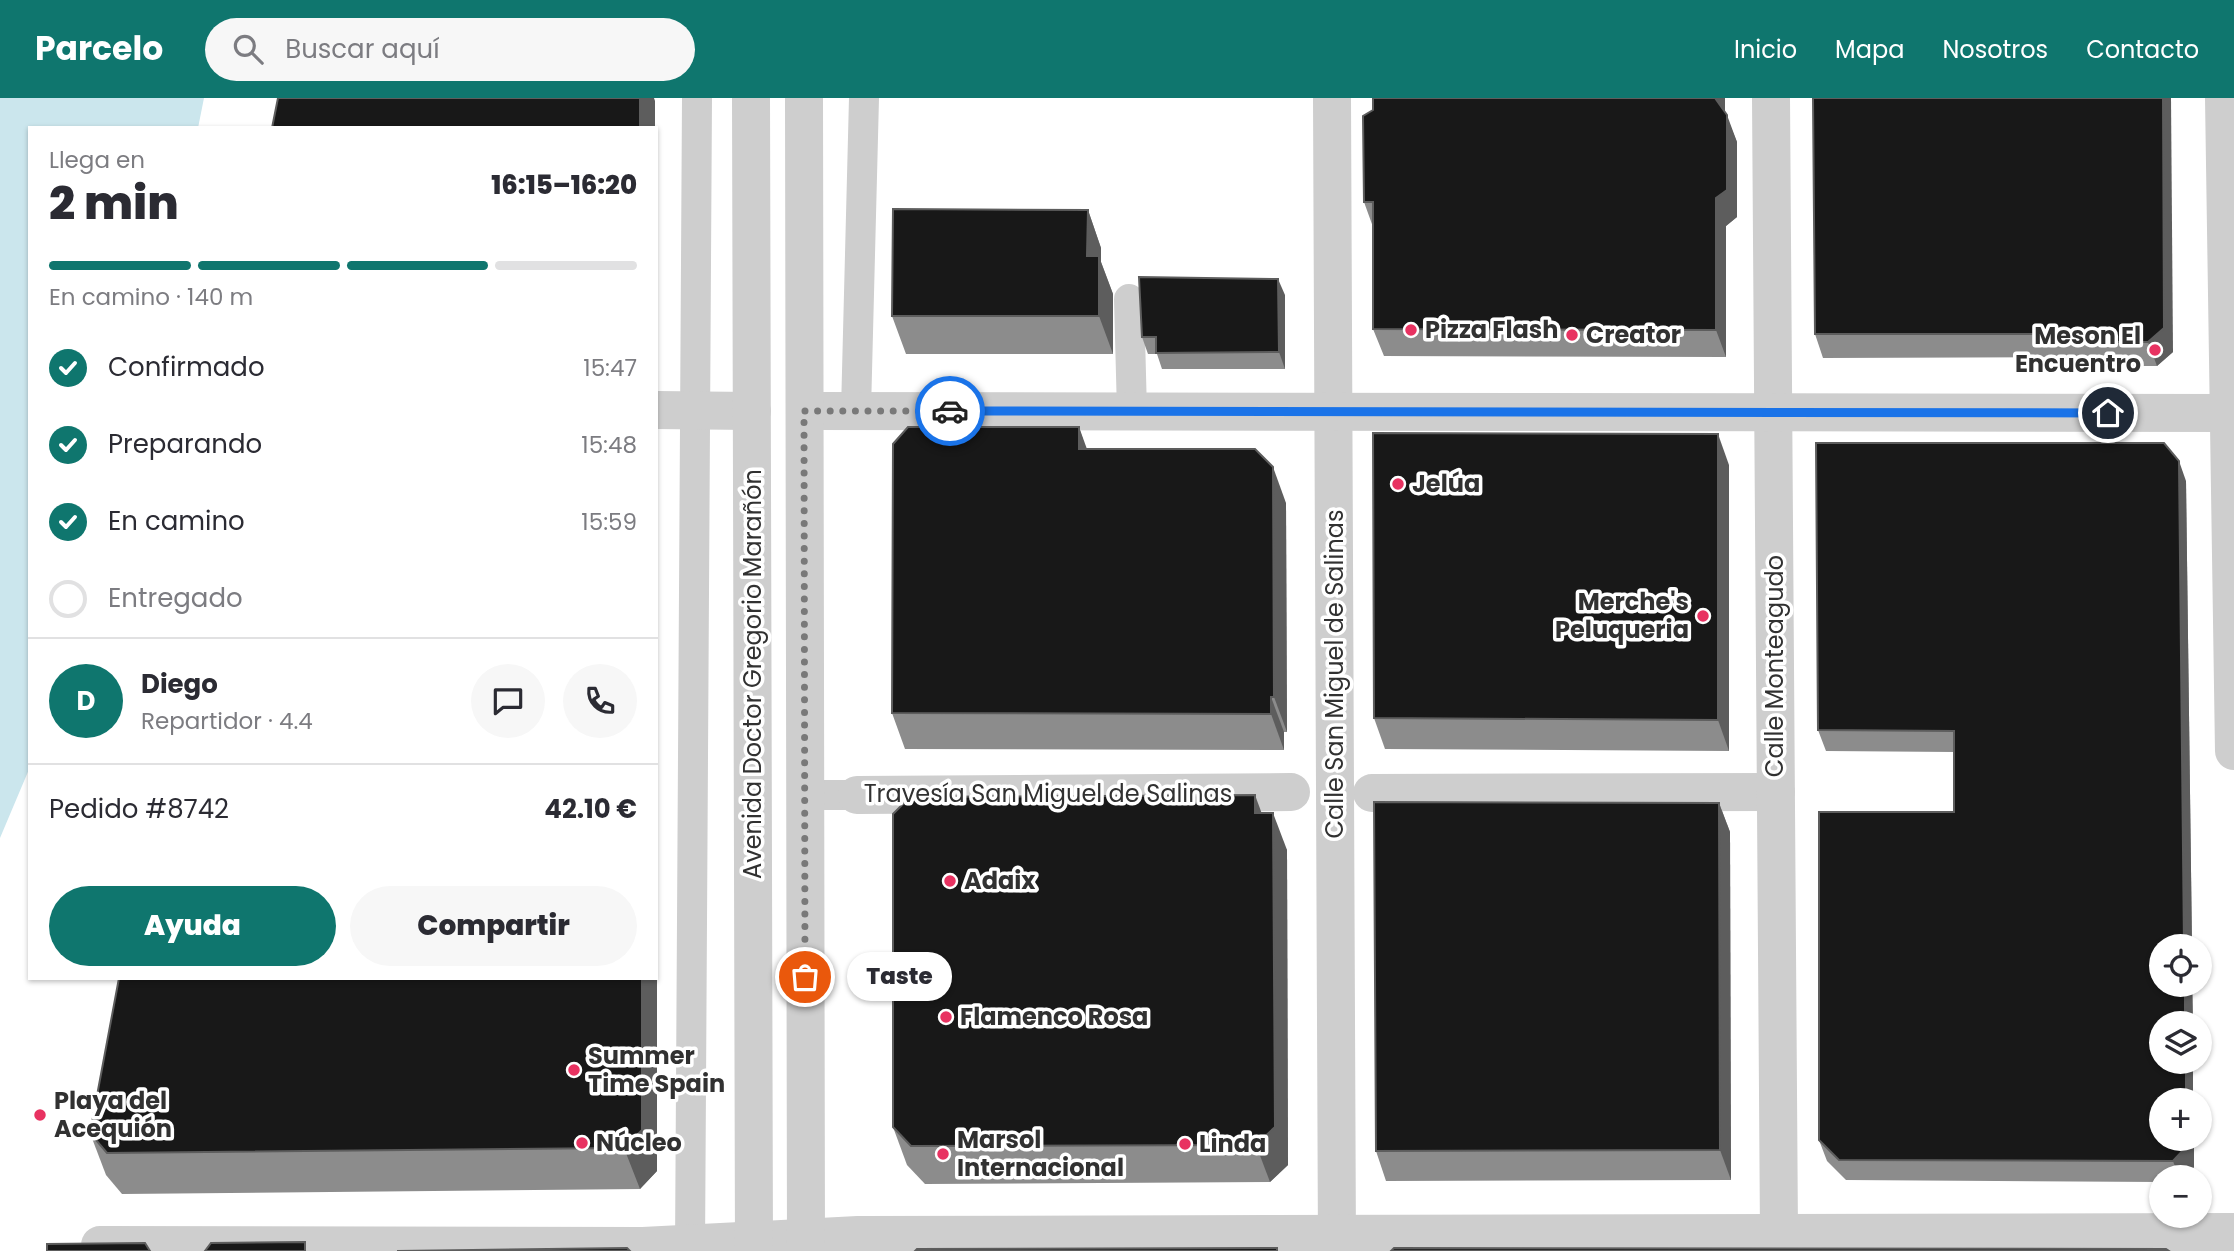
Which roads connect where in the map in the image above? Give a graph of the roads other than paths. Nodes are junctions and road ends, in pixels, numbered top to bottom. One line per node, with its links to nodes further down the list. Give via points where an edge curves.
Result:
1 (697, 98): 10 (lane)
2 (751, 98): 11 (street, Avenida Doctor Gregorio Marañón)
3 (804, 98): 12 (street)
4 (864, 98): 13 (lane)
5 (1332, 98): 15 (street, Calle San Miguel de Salinas)
6 (1771, 98): 16 (street, Calle Monteagudo)
7 (2224, 98): 17 (street)
8 (1129, 299): 14 (lane)
9 (658, 410): 10 (street)
10 (696, 411): 11 (street); 30 (lane)
11 (752, 411): 29 (street, Avenida Doctor Gregorio Marañón)
12 (804, 411): 13 (street); 22 (street)
13 (856, 411): 14 (street)
14 (1132, 412): 15 (street)
15 (1334, 412): 16 (street); 26 (street, Calle San Miguel de Salinas)
16 (1774, 412): 17 (street); 20 (street, Calle Monteagudo)
17 (2232, 413): 18 (street)
18 (2234, 751)
19 (1291, 792): 23 (street, Travesía San Miguel de Salinas)
20 (1776, 792): 21 (street); 25 (street, Calle Monteagudo)
21 (1372, 793)
22 (806, 795): 23 (lane, Travesía San Miguel de Salinas); 28 (street)
23 (857, 795)
24 (2234, 1232): 25 (street)
25 (1779, 1234): 26 (street)
26 (1337, 1243): 28 (street, via 858,1235)
27 (100, 1245): 30 (street)
28 (806, 1245): 29 (street)
29 (754, 1246): 30 (street)
30 (690, 1247)

